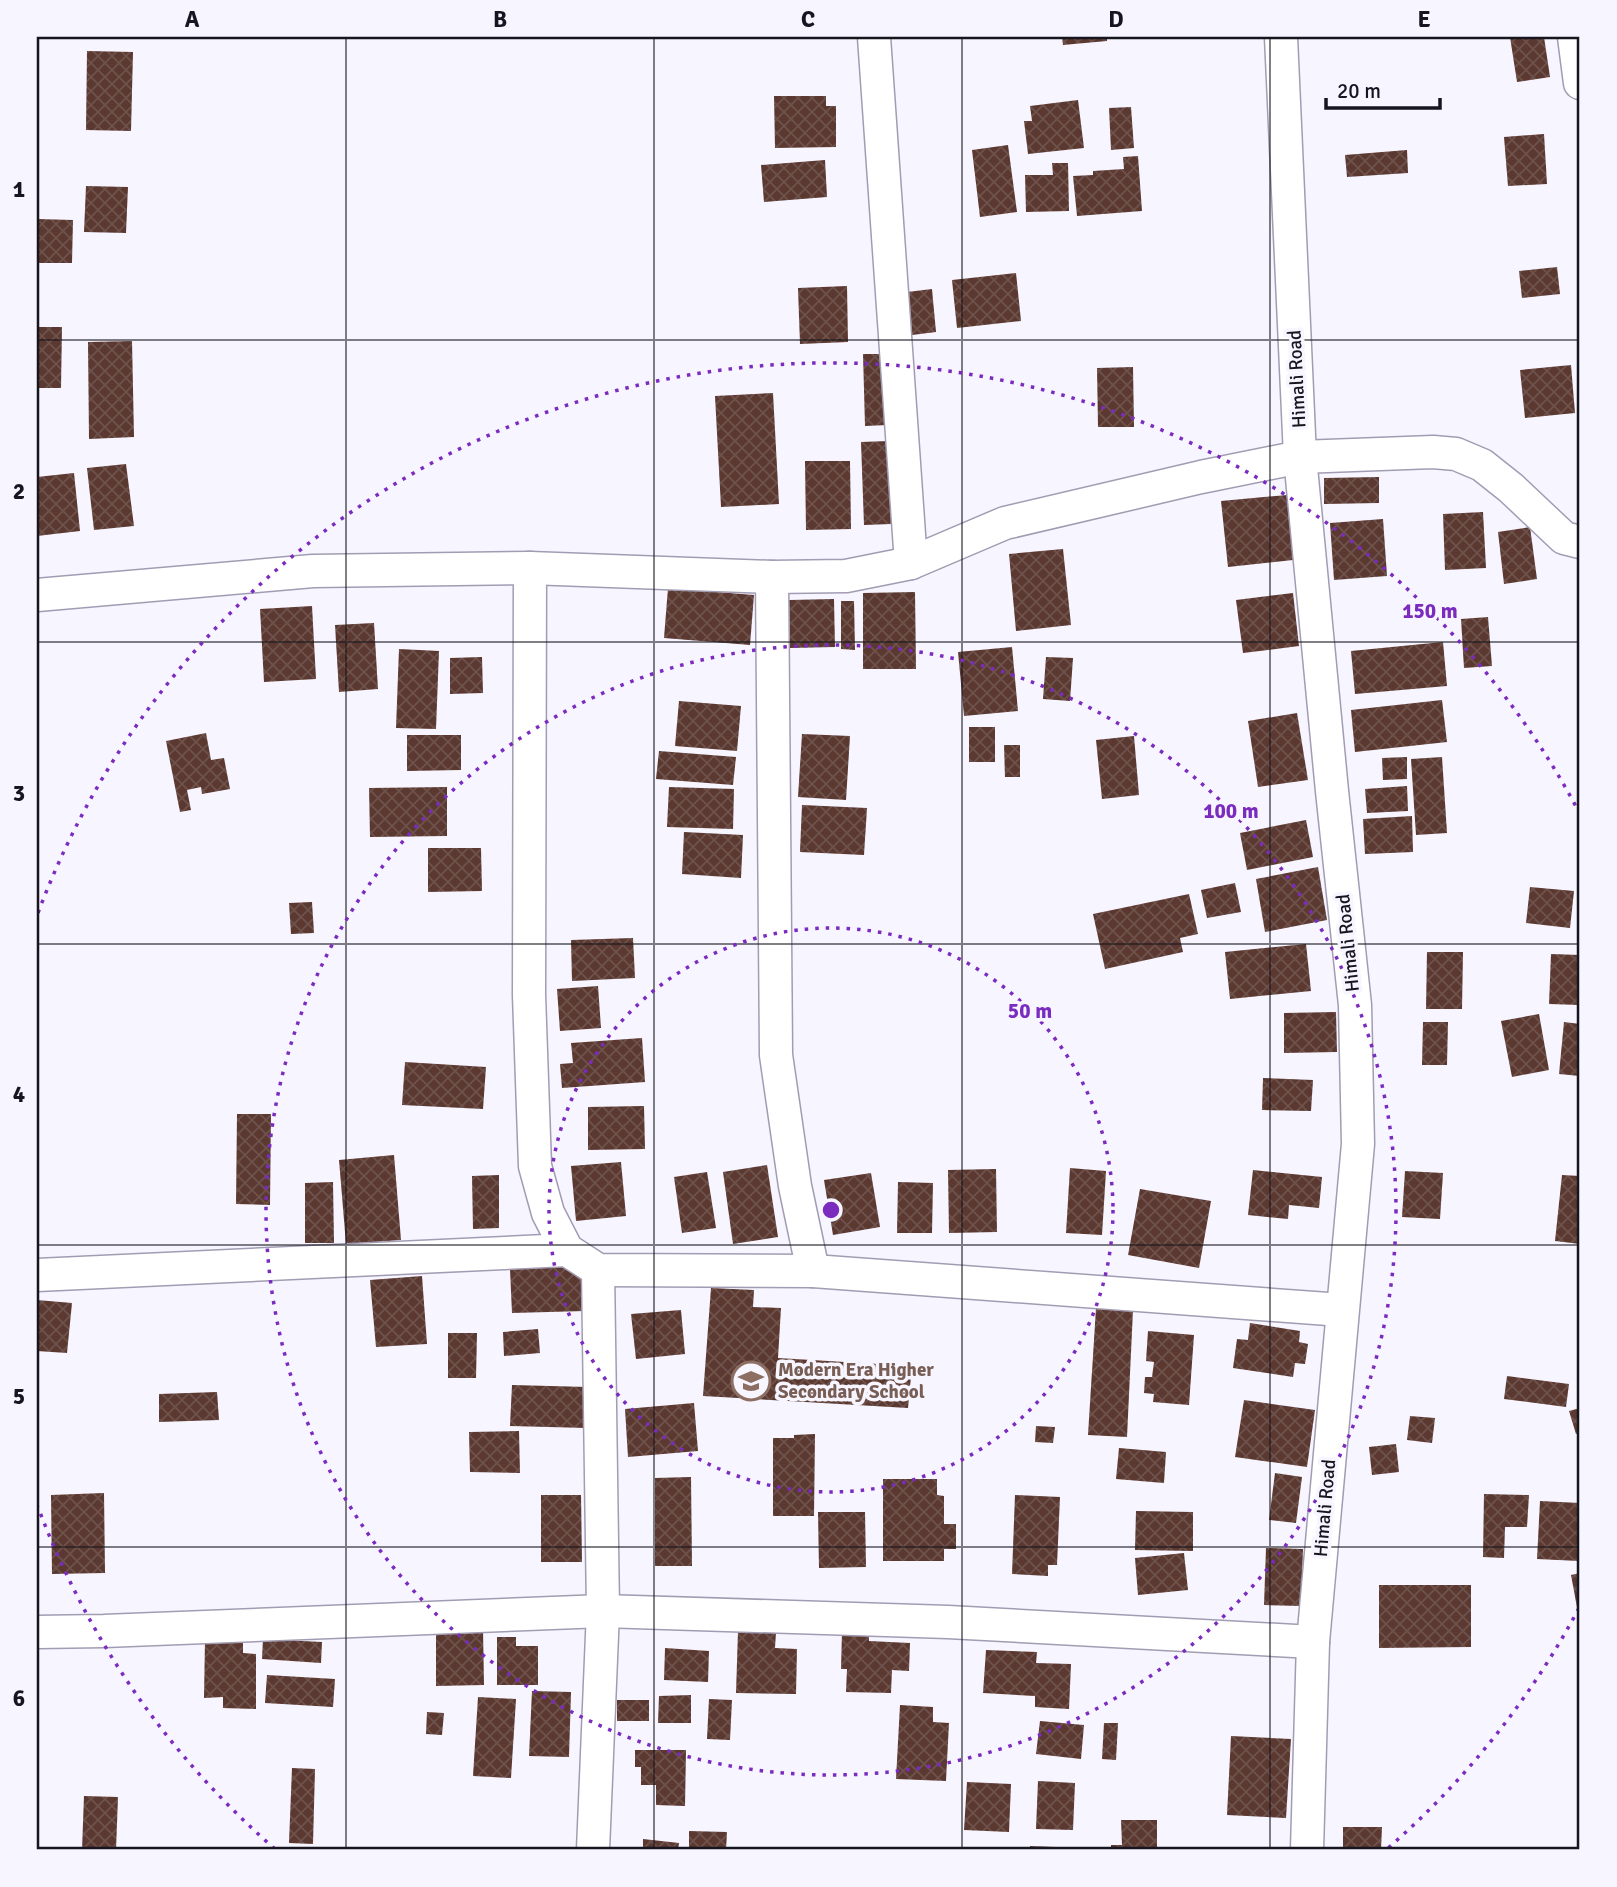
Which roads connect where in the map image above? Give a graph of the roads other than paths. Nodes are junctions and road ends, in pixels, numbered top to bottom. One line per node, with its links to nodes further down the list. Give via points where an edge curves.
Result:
1 (874, 37): 7 (street)
2 (1281, 37): 5 (street, Himali Road)
3 (1574, 37): 4 (street)
4 (1580, 83)
5 (1300, 457): 6 (street, via 1456,454 1482,465 1564,538); 7 (street, via 1005,523); 15 (street, Himali Road, via 1355,1004 1357,1144)
6 (1580, 542)
7 (911, 564): 9 (street, via 846,576)
8 (530, 568): 9 (street); 10 (street, via 313,571); 11 (street, via 528,995 535,1166 548,1213)
9 (772, 577): 13 (street, via 776,1055)
10 (37, 595)
11 (567, 1251): 12 (street); 14 (street)
12 (598, 1270): 13 (street); 16 (street)
13 (813, 1270): 15 (street)
14 (37, 1275)
15 (1342, 1310): 18 (street, Himali Road)
16 (603, 1611): 17 (street); 18 (street, via 948,1622); 19 (street)
17 (37, 1632)
18 (1313, 1642): 20 (street, Himali Road)
19 (593, 1850)
20 (1307, 1850)

